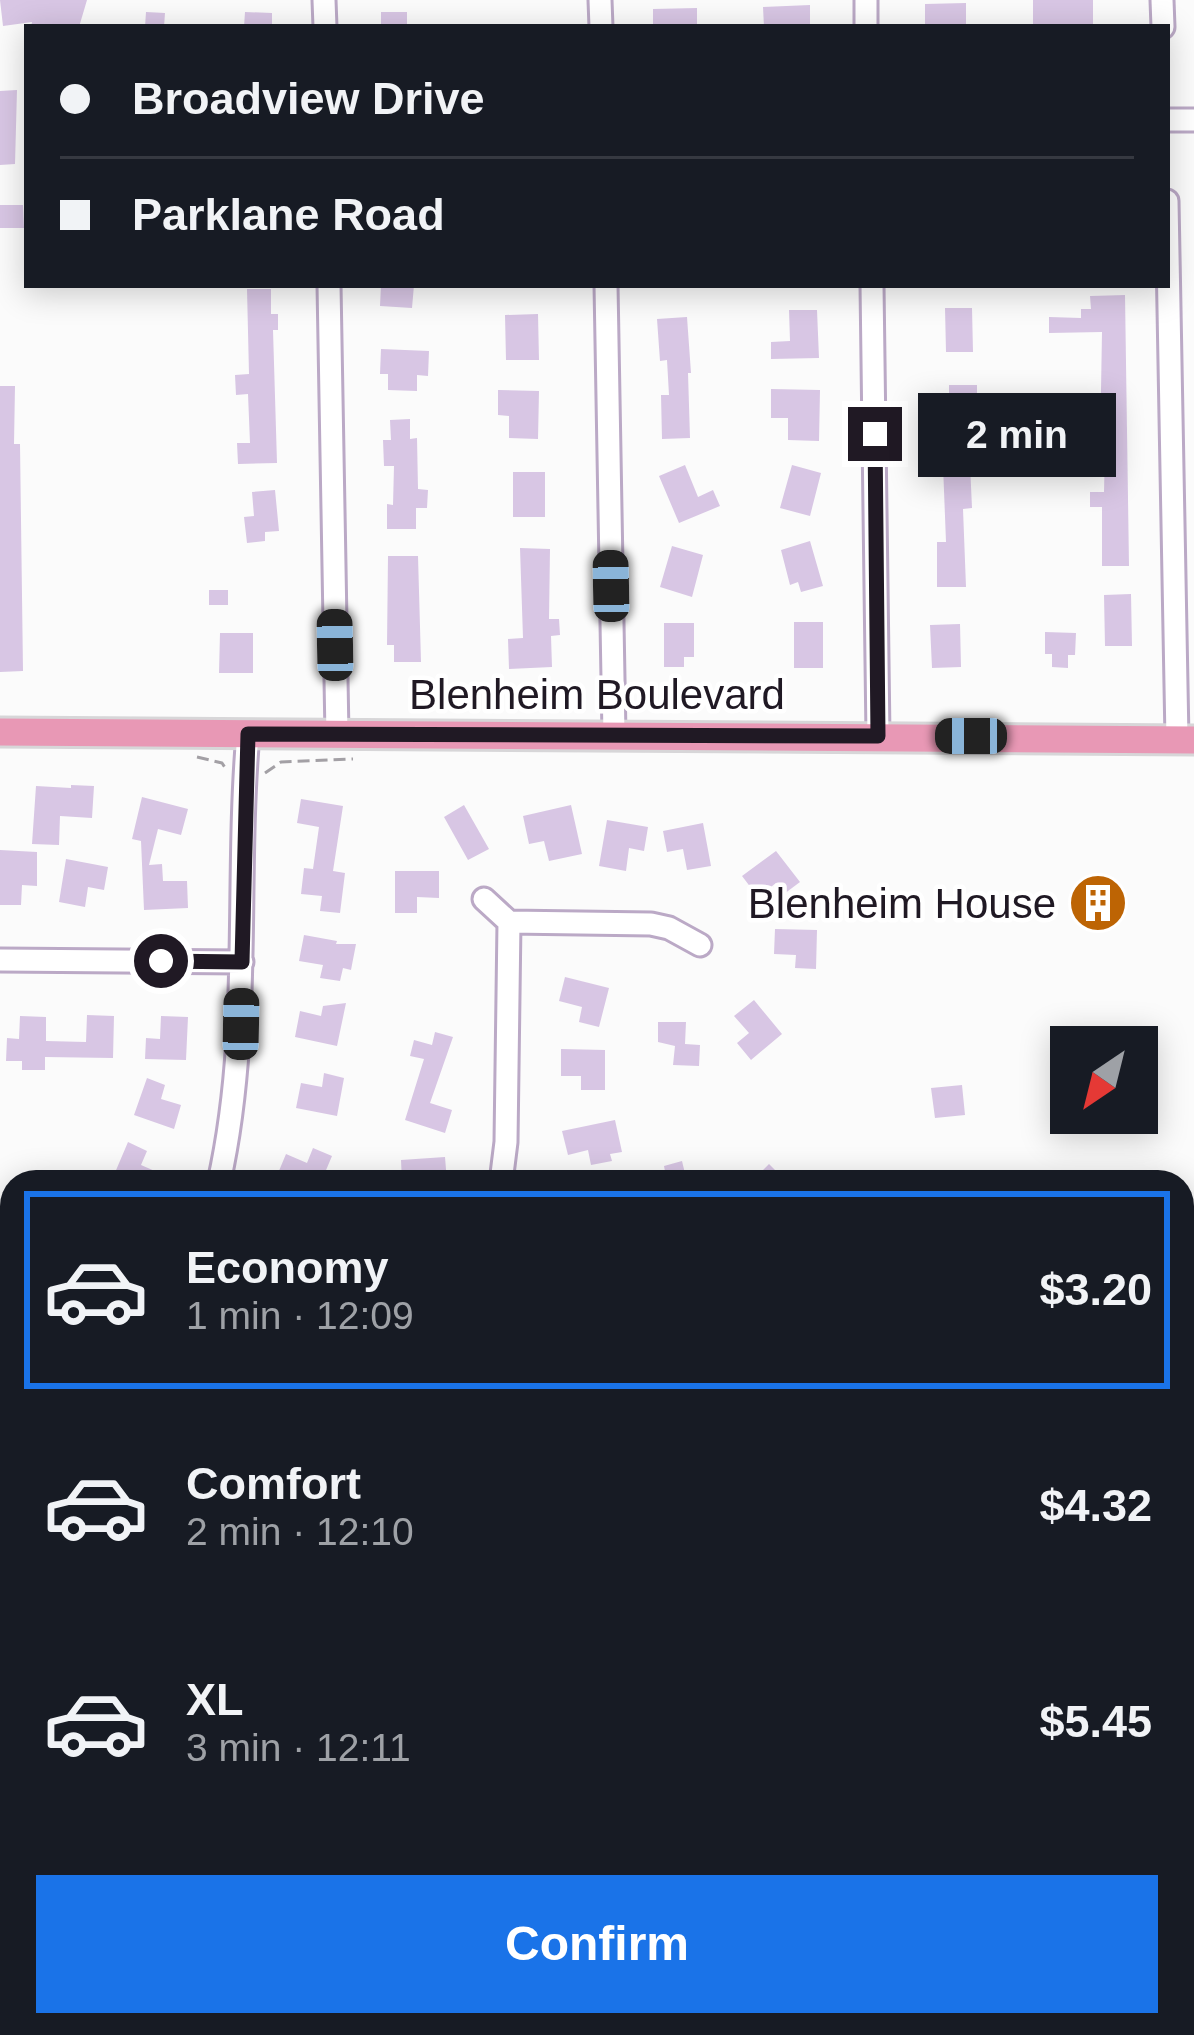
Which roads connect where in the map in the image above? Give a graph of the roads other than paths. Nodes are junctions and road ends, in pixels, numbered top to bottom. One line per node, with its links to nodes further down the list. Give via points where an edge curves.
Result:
1 (1170, 286): 10 (street)
2 (329, 288): 7 (street)
3 (606, 288): 8 (street)
4 (872, 288): 9 (street)
5 (0, 732): 6 (main road, Blenheim Boulevard)
6 (248, 734): 7 (main road, Blenheim Boulevard); 15 (street)
7 (337, 735): 8 (main road, Blenheim Boulevard)
8 (614, 735): 9 (main road, Blenheim Boulevard)
9 (878, 736): 10 (main road, Blenheim Boulevard)
10 (1186, 739)
11 (484, 899): 12 (street)
12 (509, 922): 13 (street, via 651,924); 17 (street)
13 (700, 945)
14 (0, 960): 15 (street)
15 (242, 962): 16 (street, via 235,1106)
16 (222, 1170)
17 (502, 1170)

